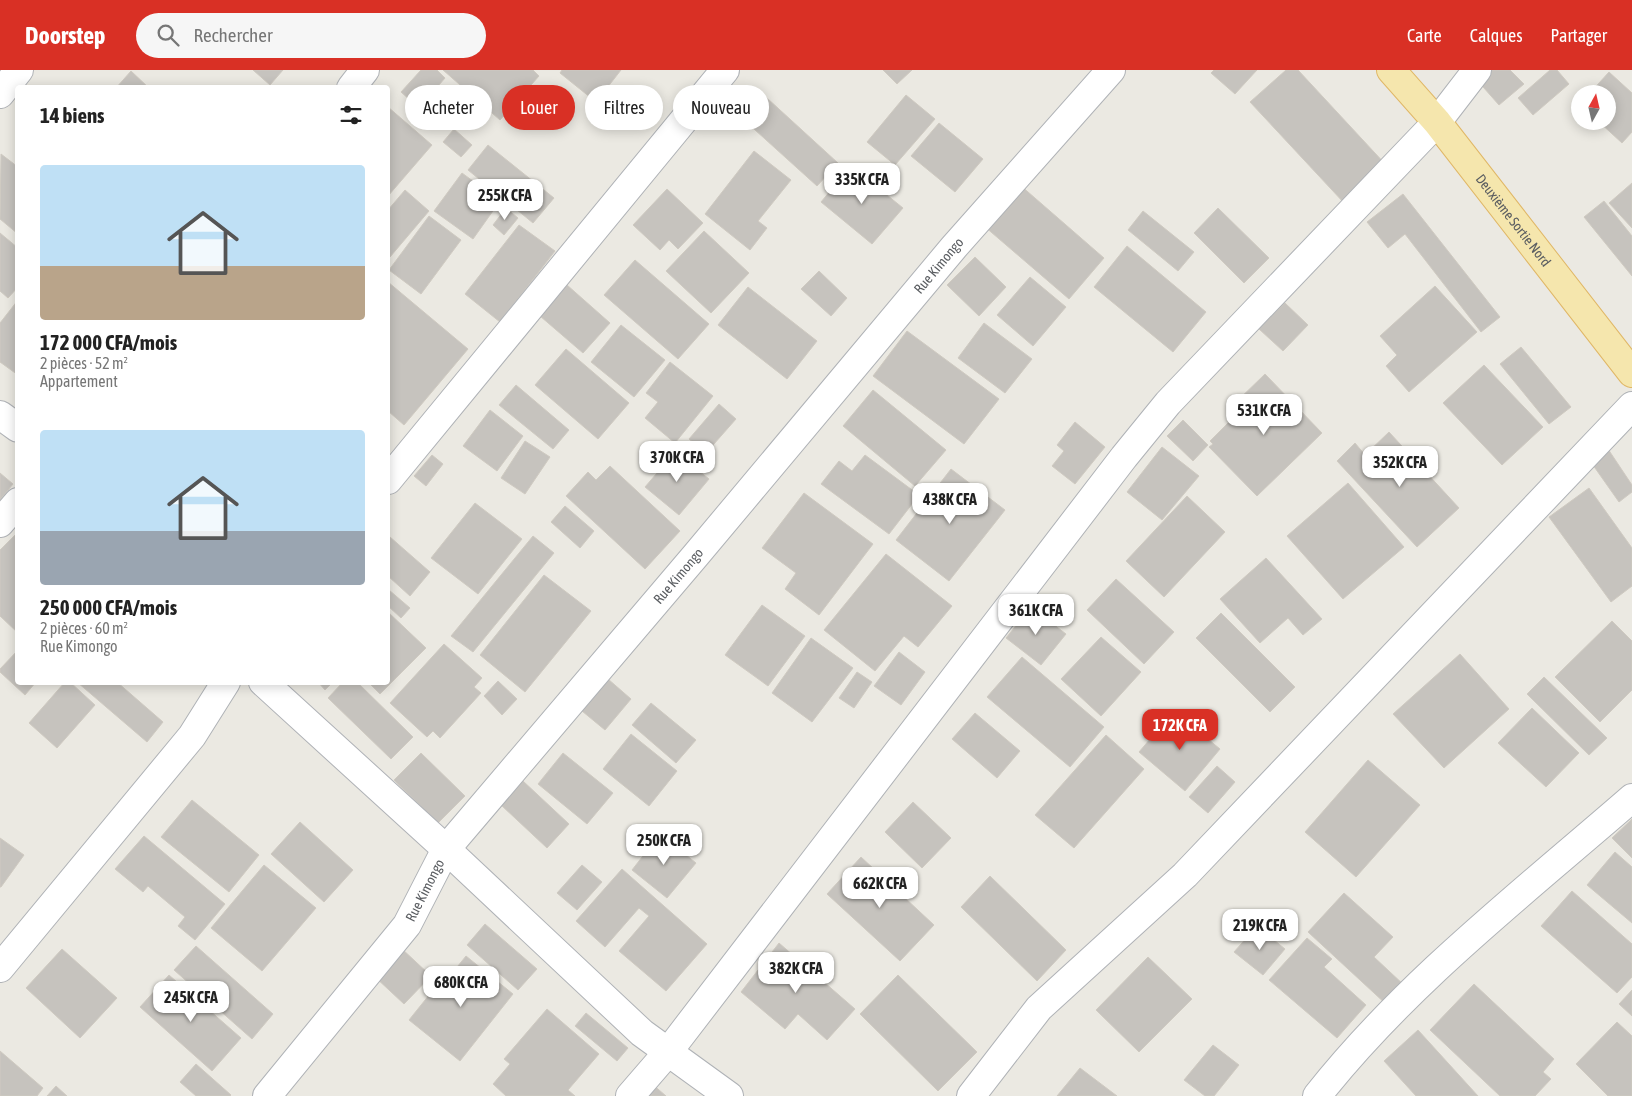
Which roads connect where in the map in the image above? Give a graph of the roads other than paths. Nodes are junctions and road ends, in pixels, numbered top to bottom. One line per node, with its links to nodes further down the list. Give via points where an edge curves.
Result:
1 (19, 70): 8 (street)
2 (365, 70): 7 (street)
3 (725, 70): 14 (street)
4 (1111, 70): 20 (street, Rue Kimongo, via 954,247)
5 (1391, 70): 9 (main road, Deuxième Sortie Nord)
6 (1477, 70): 9 (street)
7 (353, 85)
8 (0, 94)
9 (1437, 122): 10 (main road, Deuxième Sortie Nord); 22 (street, via 1168,403)
10 (1632, 373)
11 (1632, 406): 26 (street, via 1185,875 1039,1008)
12 (0, 415): 13 (street)
13 (15, 426)
14 (390, 478)
15 (15, 506): 16 (street)
16 (0, 523)
17 (224, 685): 21 (street, via 192,736)
18 (266, 685): 20 (street)
19 (1632, 798): 27 (street, via 1436,969 1346,1059)
20 (446, 849): 22 (street, via 642,1033); 23 (street, Rue Kimongo, via 407,925)
21 (0, 968)
22 (668, 1052): 24 (street); 25 (street)
23 (267, 1096)
24 (630, 1096)
25 (729, 1096)
26 (971, 1096)
27 (1317, 1096)

